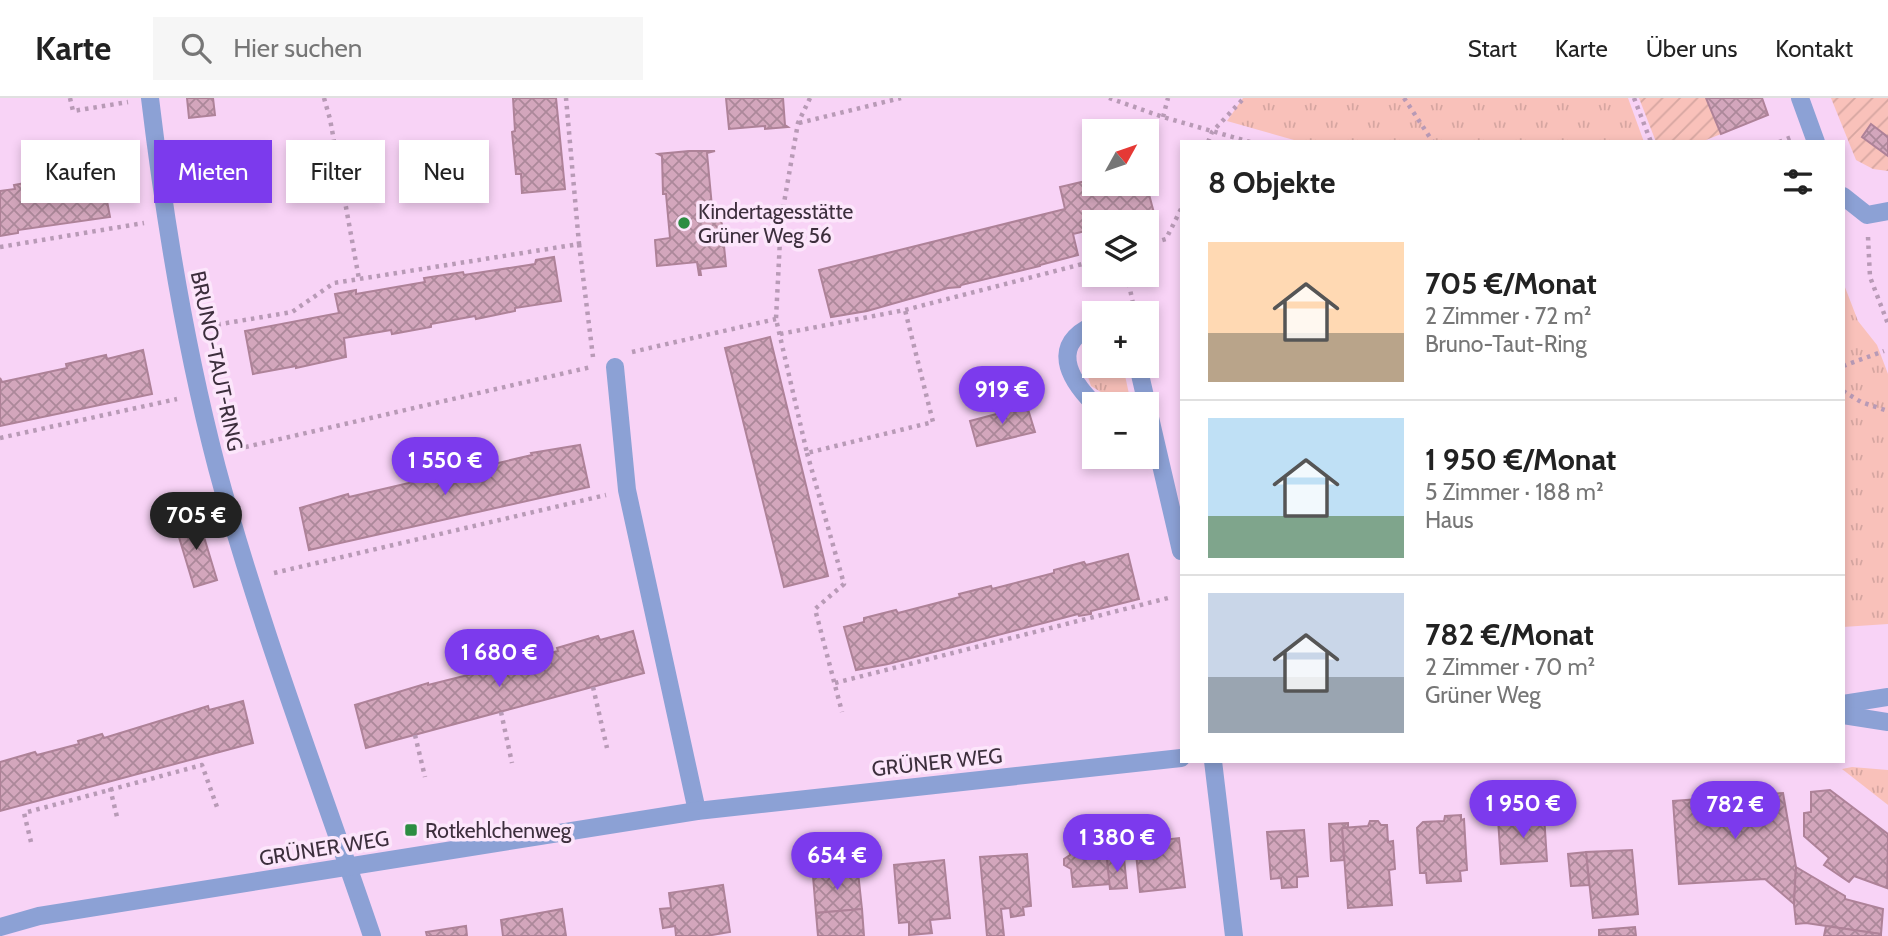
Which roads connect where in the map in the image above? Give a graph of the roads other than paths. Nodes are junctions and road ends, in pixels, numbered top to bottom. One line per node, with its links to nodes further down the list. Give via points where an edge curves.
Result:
1 (1800, 98): 3 (street)
2 (143, 99): 18 (street, BRUNO-TAUT-RING, via 198,392 218,469 263,621)
3 (1815, 140)
4 (1845, 198): 5 (street, via 1867,215)
5 (1888, 211)
6 (1082, 330): 8 (street, via 1072,340 1067,365)
7 (615, 359): 17 (street, via 627,490)
8 (1082, 393)
9 (1159, 469): 10 (street)
10 (1180, 547)
11 (1888, 697): 12 (street)
12 (1845, 704)
13 (1845, 715): 14 (street)
14 (1888, 722)
15 (1180, 758): 17 (street, GRÜNER WEG)
16 (1213, 763): 21 (street)
17 (697, 811): 18 (street, GRÜNER WEG)
18 (348, 867): 19 (street, GRÜNER WEG, via 39,916); 20 (street)
19 (0, 927)
20 (372, 936)
21 (1234, 936)

